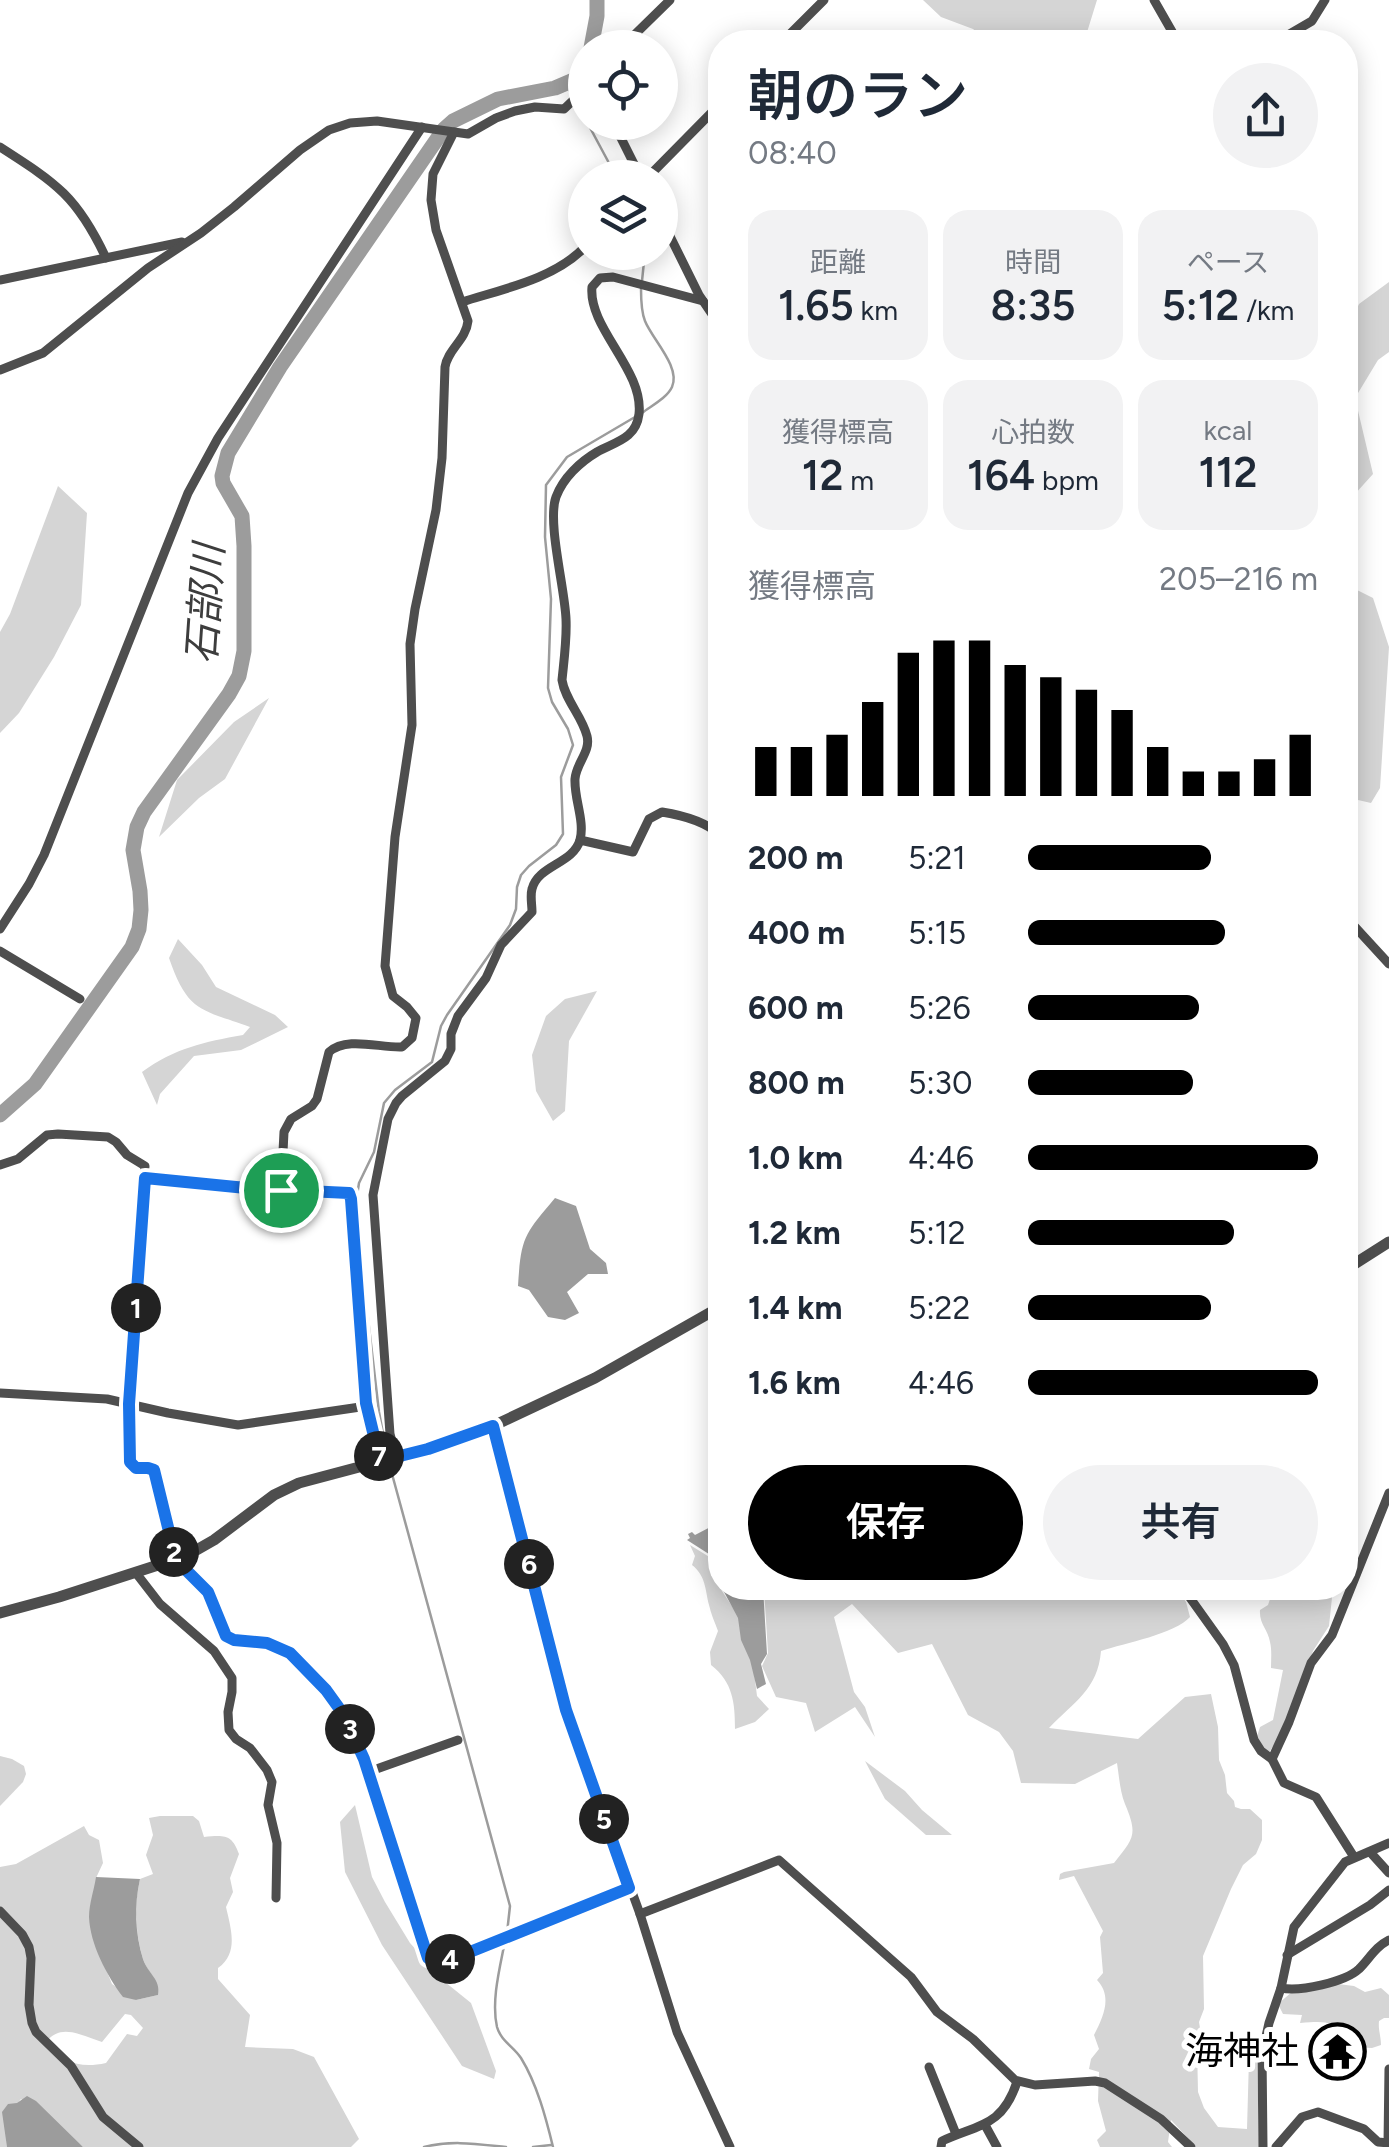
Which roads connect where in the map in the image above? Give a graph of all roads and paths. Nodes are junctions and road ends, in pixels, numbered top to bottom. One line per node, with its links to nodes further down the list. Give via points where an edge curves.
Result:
1 (670, 0): 5 (street)
2 (824, 0): 6 (street)
3 (1154, 0): 7 (street)
4 (1324, 0): 8 (street, via 1312,20)
5 (640, 30)
6 (794, 30)
7 (1171, 30)
8 (1296, 30)
9 (568, 105): 12 (street, via 515,111 473,132)
10 (708, 115): 14 (street)
11 (422, 127): 12 (street); 15 (street, via 368,121 329,130); 26 (street, via 188,492 44,855)
12 (454, 132): 21 (street, via 433,174 430,200)
13 (0, 147): 17 (street, via 67,196)
14 (656, 160)
15 (190, 240): 17 (street); 23 (street, via 43,354)
16 (678, 252): 20 (street)
17 (106, 258): 19 (street)
18 (568, 261): 21 (street)
19 (0, 280)
20 (703, 301): 22 (street); 25 (street, via 613,277 592,286 594,307 640,402 630,434 580,463 554,507 566,620 563,688 588,740 575,778)
21 (462, 302): 33 (street, via 467,328 446,360 438,492 410,644 412,726 385,966 393,996 413,1012 416,1024 402,1046 350,1044 328,1052 318,1100 284,1132)
22 (708, 308)
23 (0, 370)
24 (708, 826): 25 (street, via 662,812 649,819 633,852)
25 (580, 840): 41 (street, via 534,882 532,912 500,945 458,1016 444,1062 402,1096 388,1118 373,1195)
26 (0, 929)
27 (1358, 930): 29 (street)
28 (0, 951): 30 (street)
29 (1389, 964)
30 (80, 999)
31 (0, 1165): 32 (street, via 52,1134 101,1135 143,1164)
32 (145, 1178): 33 (street); 38 (street)
33 (281, 1190): 39 (street, via 350,1196)
34 (1389, 1242): 35 (street)
35 (1358, 1262)
36 (708, 1314): 40 (street, via 596,1378)
37 (0, 1393): 38 (street)
38 (129, 1404): 39 (street, via 238,1425); 44 (street, via 130,1462 155,1474)
39 (367, 1406): 42 (street)
40 (493, 1426): 41 (street); 57 (street, via 566,1710)
41 (396, 1457): 42 (street)
42 (380, 1461): 44 (street, via 285,1488)
43 (1389, 1494): 45 (street)
44 (176, 1560): 46 (street); 52 (street, via 208,1592 229,1639 280,1647 318,1680 344,1715)
45 (1358, 1570)
46 (136, 1573): 49 (street); 59 (street, via 232,1678 230,1734 250,1748 272,1782)
47 (1191, 1600): 51 (street, via 1226,1649 1254,1740)
48 (1345, 1600): 51 (street)
49 (0, 1613)
50 (458, 1740): 52 (street)
51 (1272, 1759): 55 (street, via 1284,1783 1316,1797)
52 (368, 1772): 57 (street, via 432,1961 450,1960)
53 (1389, 1843): 54 (street)
54 (1370, 1852): 55 (street); 56 (street)
55 (1354, 1857): 63 (street, via 1297,1920)
56 (1389, 1873)
57 (629, 1888): 61 (street)
58 (1389, 1890): 63 (street)
59 (276, 1898)
60 (0, 1911): 71 (street, via 29,1946 36,2032 70,2066 103,2116)
61 (640, 1914): 67 (street, via 779,1860); 72 (street, via 678,2032)
62 (1389, 1940): 64 (street, via 1350,1976)
63 (1287, 1955): 64 (street)
64 (1281, 1988): 76 (street, via 1262,2060)
65 (929, 2067): 69 (street)
66 (1389, 2069): 70 (street)
67 (1017, 2082): 68 (street); 75 (street, via 1105,2082)
68 (985, 2126): 69 (street); 74 (street)
69 (956, 2134): 73 (street)
70 (1389, 2143): 77 (street, via 1318,2112 1304,2116)
71 (139, 2147)
72 (730, 2147)
73 (941, 2147)
74 (997, 2147)
75 (1191, 2147)
76 (1264, 2147)
77 (1276, 2147)

